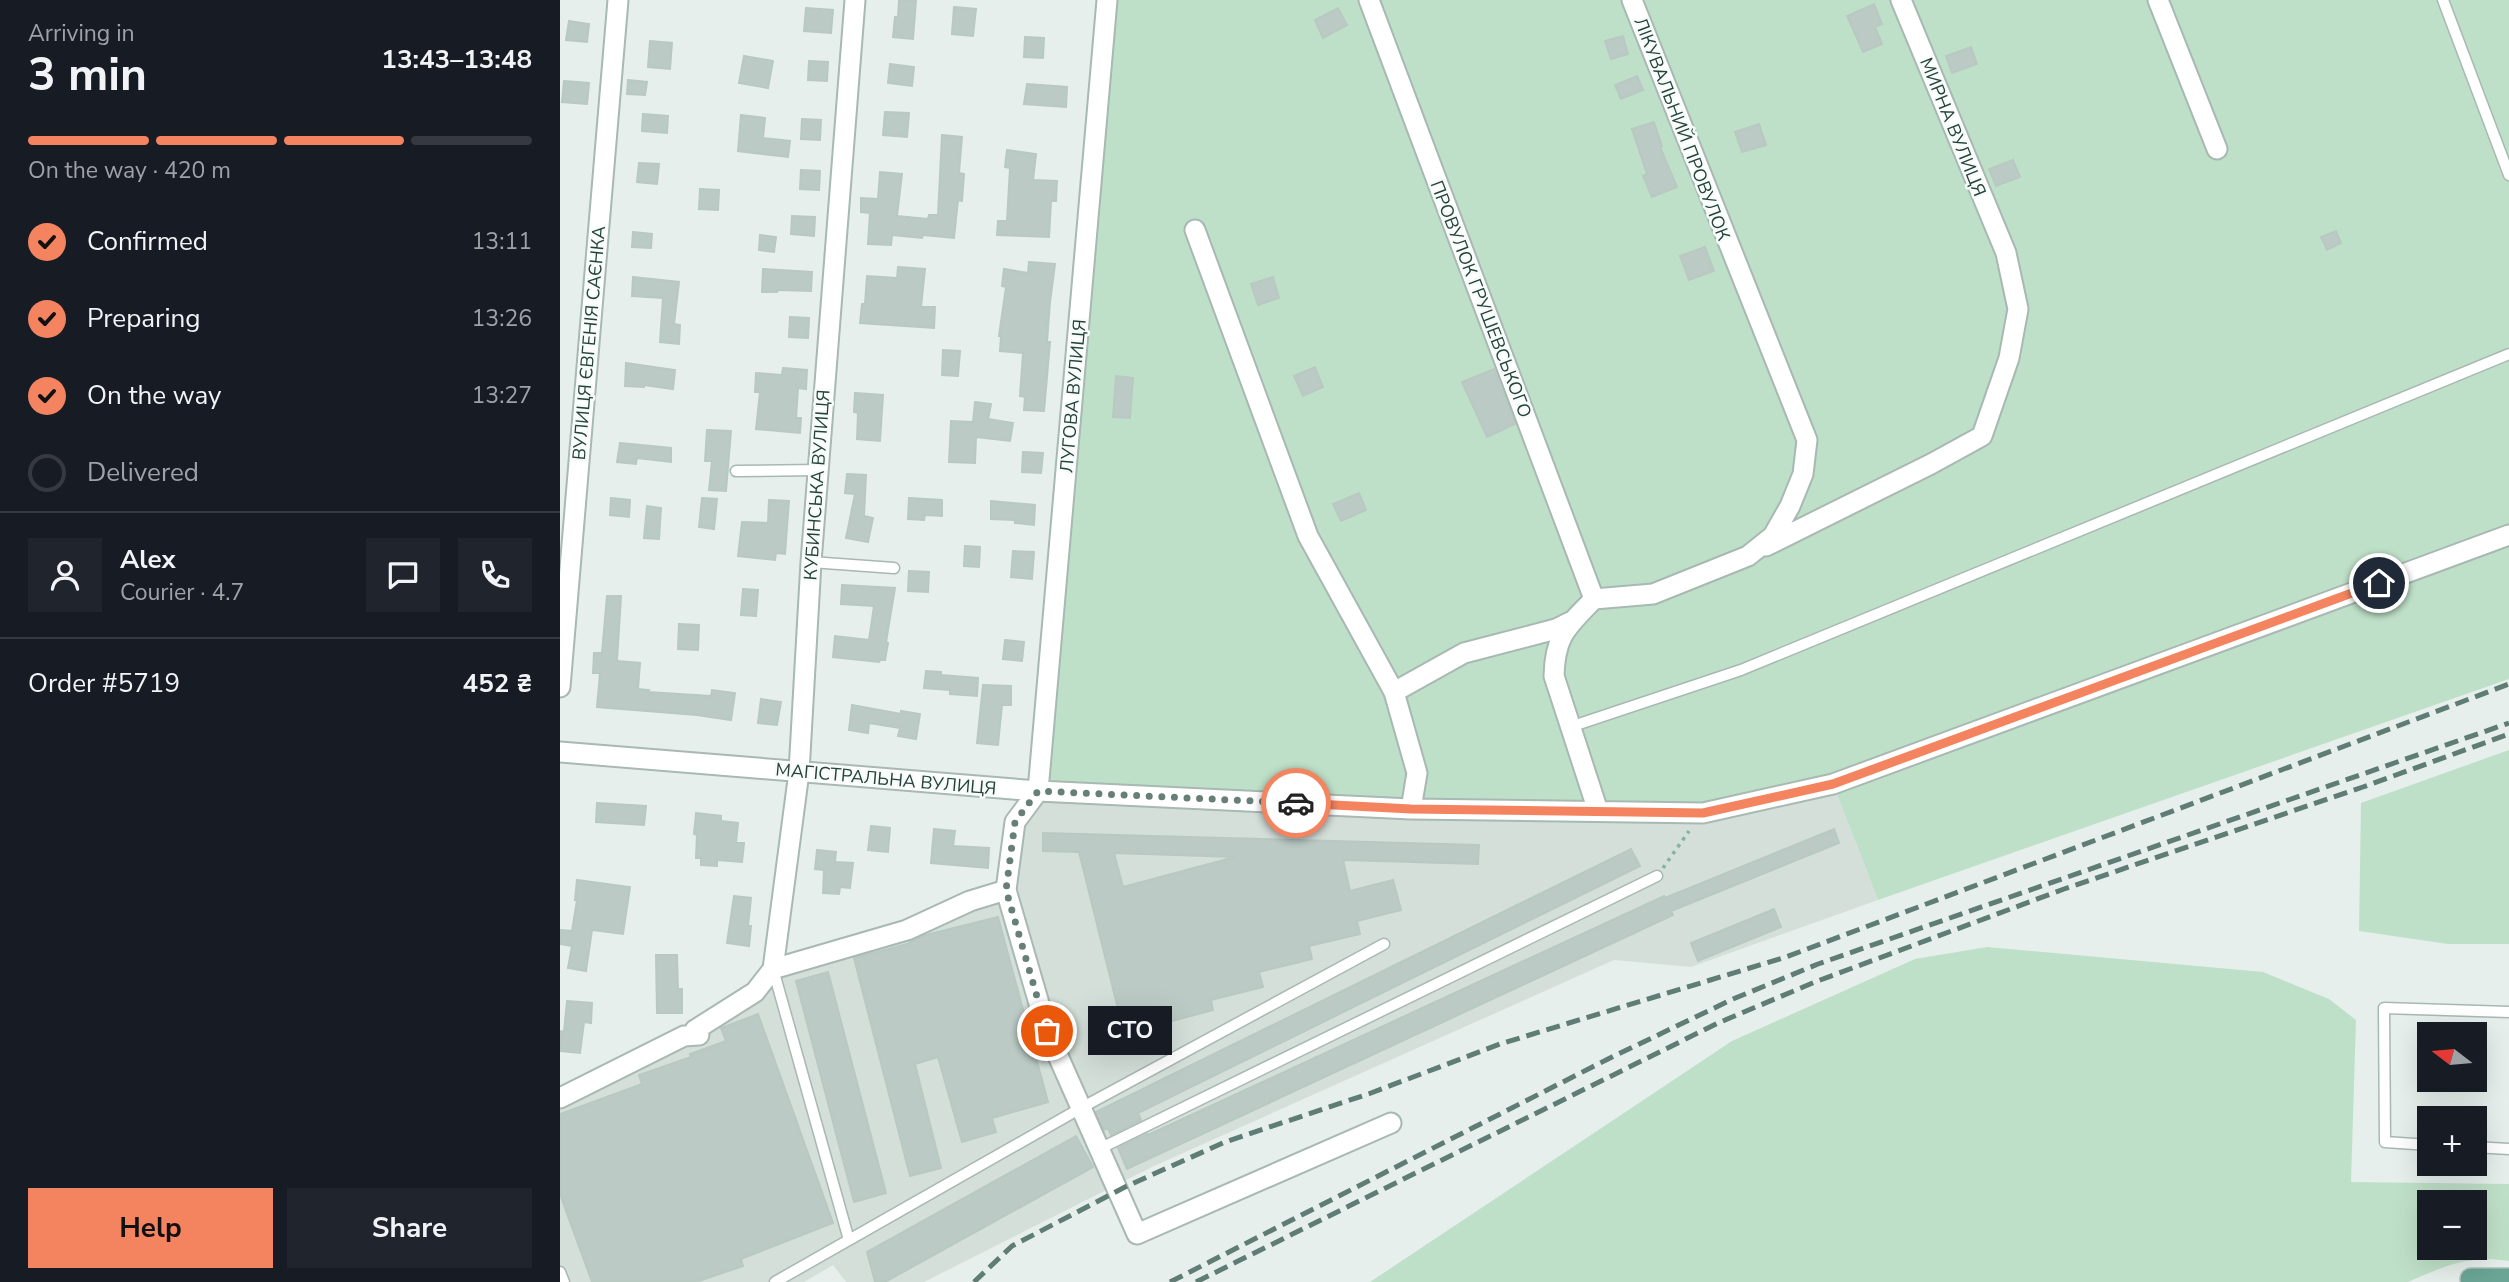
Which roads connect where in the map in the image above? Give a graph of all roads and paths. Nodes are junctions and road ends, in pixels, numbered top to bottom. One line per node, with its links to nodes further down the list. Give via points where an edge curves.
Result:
1 (618, 0): 21 (street, ВУЛИЦЯ ЄВГЕНІЯ САЄНКА)
2 (855, 0): 13 (street, КУБИНСЬКА ВУЛИЦЯ)
3 (1107, 0): 26 (street, ЛУГОВА ВУЛИЦЯ)
4 (1369, 0): 19 (street, ПРОВУЛОК ГРУШЕВСЬКОГО)
5 (1632, 0): 16 (street, ЛІКУВАЛЬНИЙ ПРОВУЛОК, via 1807,440 1803,474 1790,506 1773,536)
6 (1901, 0): 16 (street, МИРНА ВУЛИЦЯ, via 2006,253 2018,309 2009,358 1982,436)
7 (2158, 0): 9 (street)
8 (2443, 0): 10 (lane)
9 (2217, 149)
10 (2509, 175)
11 (1195, 230): 22 (street, via 1308,536)
12 (2509, 355): 23 (lane, via 1741,670)
13 (819, 470): 14 (lane); 17 (street, КУБИНСЬКА ВУЛИЦЯ)
14 (736, 471)
15 (2509, 535): 29 (street, МАГІСТРАЛЬНА ВУЛИЦЯ, via 1833,784)
16 (1748, 556): 19 (street, via 1653,594)
17 (811, 562): 18 (lane); 25 (street, КУБИНСЬКА ВУЛИЦЯ)
18 (894, 568)
19 (1594, 598): 20 (street)
20 (1574, 620): 22 (street, via 1464,653); 23 (street, via 1559,639 1554,676)
21 (560, 687)
22 (1394, 692): 27 (street, via 1417,773)
23 (1570, 727): 28 (street)
24 (560, 752): 25 (street, МАГІСТРАЛЬНА ВУЛИЦЯ)
25 (799, 772): 26 (street, МАГІСТРАЛЬНА ВУЛИЦЯ); 33 (street, КУБИНСЬКА ВУЛИЦЯ)
26 (1038, 791): 27 (street, МАГІСТРАЛЬНА ВУЛИЦЯ); 31 (street, via 1015,822)
27 (1411, 809): 28 (street, МАГІСТРАЛЬНА ВУЛИЦЯ)
28 (1598, 811): 29 (street, МАГІСТРАЛЬНА ВУЛИЦЯ)
29 (1703, 813): 30 (path)
30 (1657, 876): 40 (lane)
31 (1006, 890): 33 (street, via 907,930); 36 (street, via 1047,1031)
32 (1384, 944): 36 (lane)
33 (773, 969): 35 (street, via 755,992 695,1030 699,1035 684,1036); 42 (lane)
34 (2509, 1012): 38 (lane, via 2384,1008 2385,1142)
35 (560, 1098)
36 (1081, 1108): 40 (street); 42 (lane)
37 (1391, 1123): 40 (street, via 1137,1234)
38 (2417, 1144)
39 (2487, 1148): 41 (lane)
40 (1099, 1149)
41 (2509, 1149)
42 (849, 1240): 47 (lane)
43 (560, 1272): 46 (lane)
44 (2509, 1279): 45 (main road)
45 (2470, 1281)
46 (564, 1282)
47 (775, 1282)

